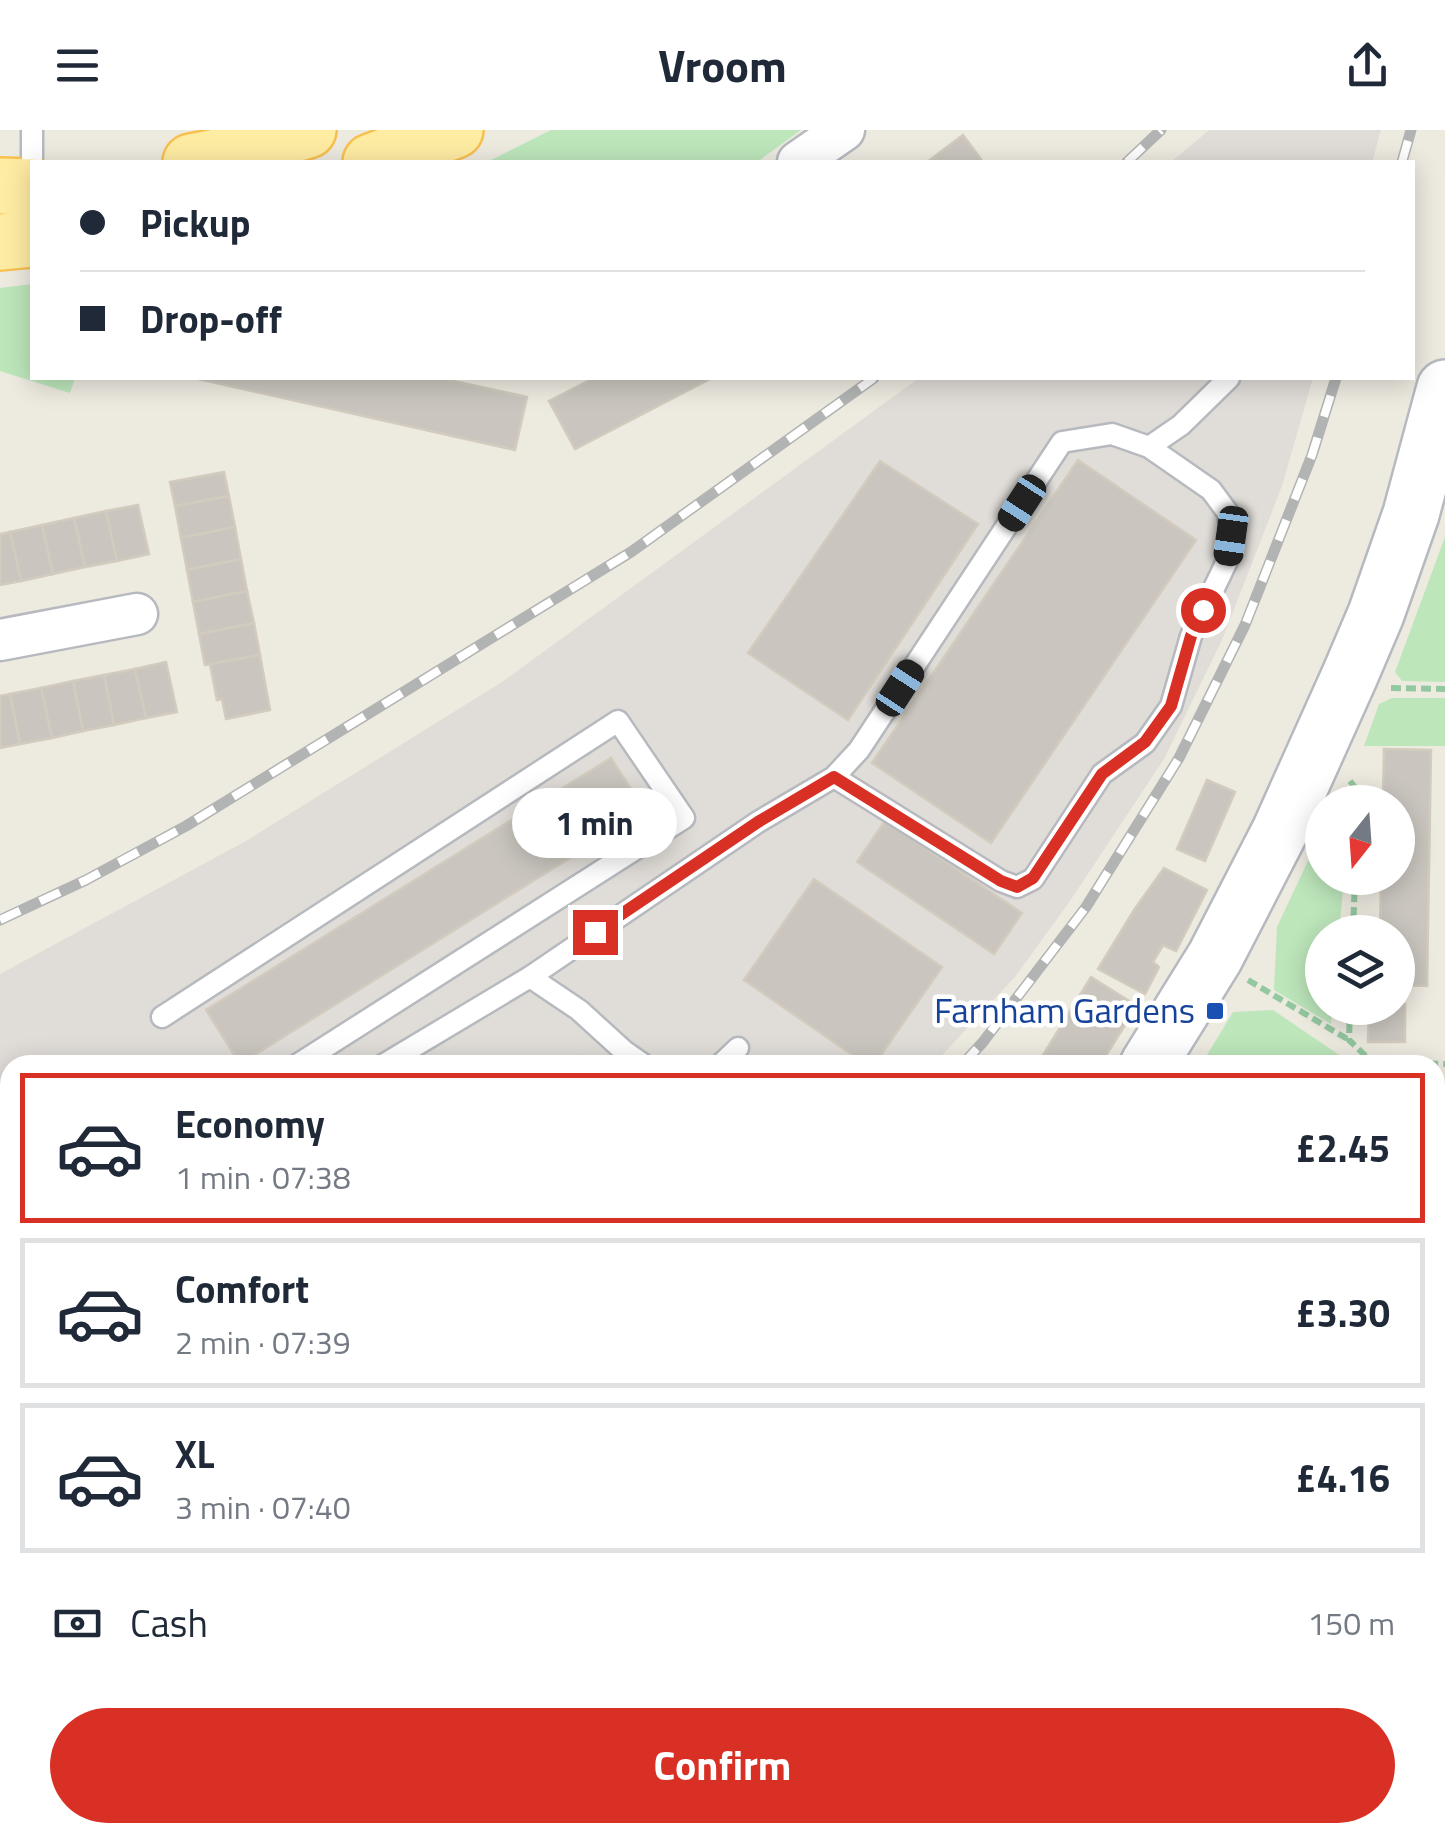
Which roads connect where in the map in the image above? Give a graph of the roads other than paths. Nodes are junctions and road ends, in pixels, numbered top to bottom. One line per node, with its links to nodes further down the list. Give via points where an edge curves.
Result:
1 (32, 130): 5 (lane)
2 (308, 130): 6 (main road)
3 (455, 130): 7 (main road)
4 (844, 130): 8 (street)
5 (32, 160)
6 (212, 160)
7 (376, 160)
8 (801, 160)
9 (0, 186): 10 (main road)
10 (30, 186)
11 (30, 240): 12 (main road)
12 (0, 242)
13 (1227, 380): 15 (lane)
14 (1445, 388): 26 (main road, via 1412,514 1350,674 1280,831)
15 (1148, 447): 18 (lane, via 1112,434 1062,442 859,750); 18 (lane, via 1212,490 1228,513 1228,558 1191,636 1171,706 1145,742 1102,774 1033,878 1017,887 1001,881)
16 (137, 614): 17 (street)
17 (0, 640)
18 (834, 777): 19 (lane)
19 (530, 977): 23 (lane); 24 (lane)
20 (162, 1017): 22 (lane, via 618,721 684,818)
21 (738, 1048): 25 (lane)
22 (313, 1055)
23 (400, 1055)
24 (630, 1055)
25 (731, 1055)
26 (1154, 1055)

